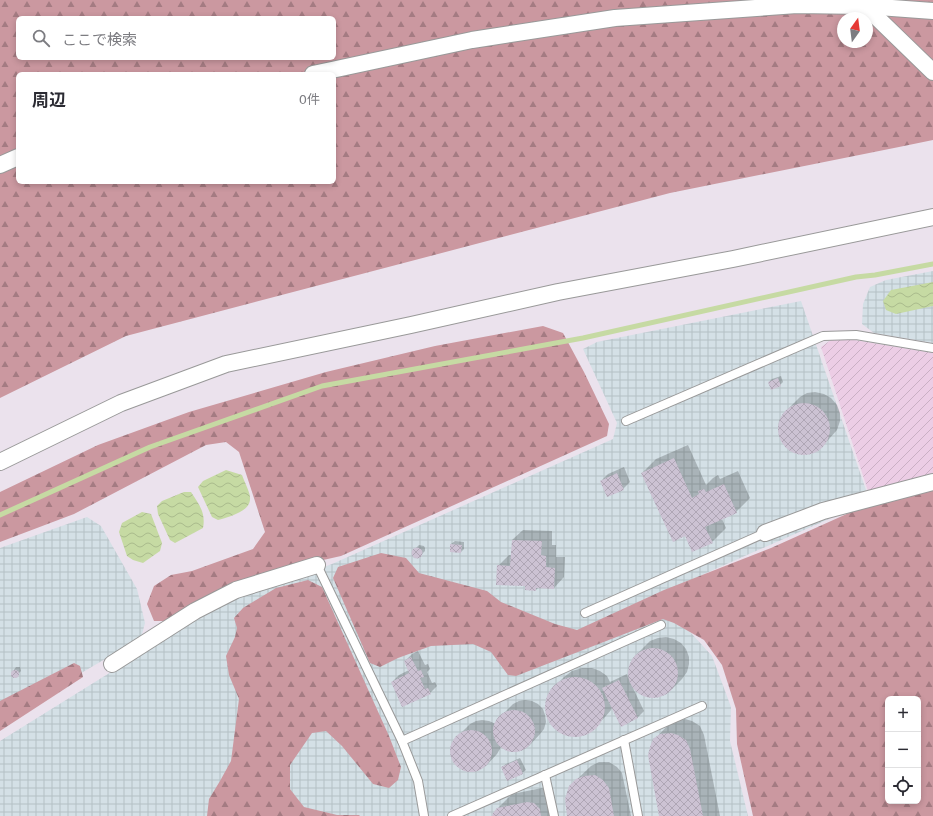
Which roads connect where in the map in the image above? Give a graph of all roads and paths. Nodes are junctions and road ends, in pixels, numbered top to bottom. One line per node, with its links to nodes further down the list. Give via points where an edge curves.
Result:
1 (866, 6): 2 (street); 3 (street, via 797,5 615,18 472,40); 4 (street)
2 (933, 11)
3 (322, 72)
4 (933, 72)
5 (16, 158): 6 (street)
6 (0, 165)
7 (933, 217): 10 (street, via 558,292 226,364 121,403)
8 (933, 348): 9 (lane, via 856,335 823,336)
9 (626, 422)
10 (0, 462)
11 (933, 482): 12 (street, via 823,511)
12 (765, 534): 14 (lane)
13 (317, 566): 16 (street, via 236,590 195,611); 19 (lane)
14 (585, 613)
15 (661, 625): 19 (lane)
16 (112, 664)
17 (702, 706): 18 (lane)
18 (624, 740): 20 (lane); 24 (lane)
19 (402, 741): 21 (lane, via 418,781)
20 (546, 775): 22 (lane); 23 (lane)
21 (424, 816)
22 (452, 816)
23 (554, 816)
24 (638, 816)

